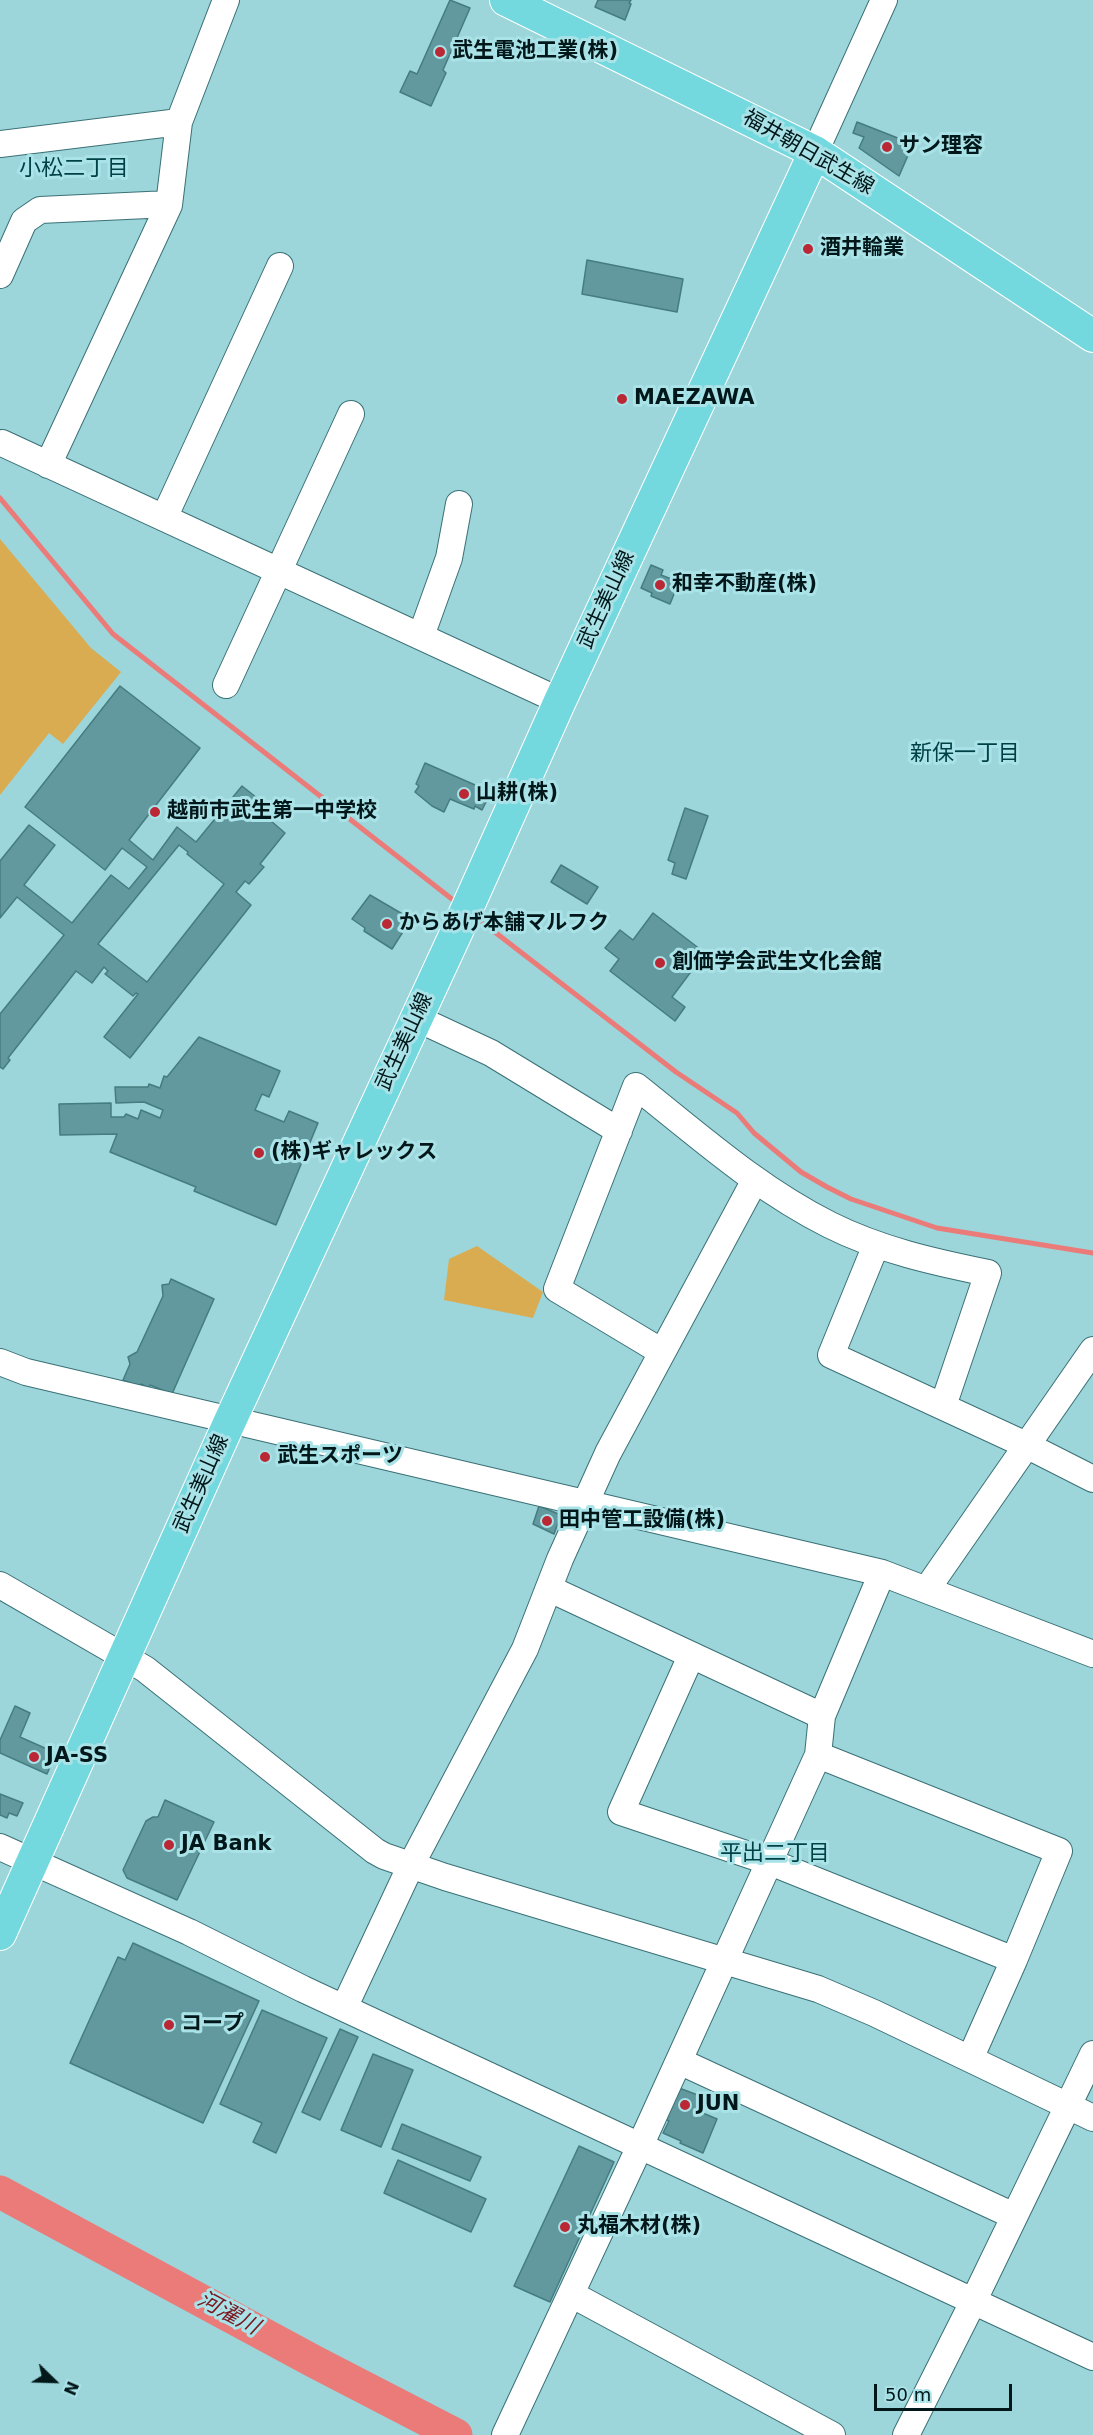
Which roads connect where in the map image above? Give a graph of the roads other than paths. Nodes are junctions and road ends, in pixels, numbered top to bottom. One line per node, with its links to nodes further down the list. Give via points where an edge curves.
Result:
1 (226, 0): 5 (street)
2 (506, 0): 4 (main road, 福井朝日武生線)
3 (884, 0): 7 (street)
4 (543, 8): 7 (main road, 福井朝日武生線)
5 (179, 122): 6 (street); 8 (street)
6 (0, 144)
7 (815, 152): 11 (main road, 福井朝日武生線); 20 (main road, 武生美山線)
8 (169, 204): 10 (street, via 40,210 24,221); 14 (street)
9 (280, 266): 16 (street)
10 (0, 276)
11 (1093, 336)
12 (351, 414): 17 (street)
13 (2, 443): 14 (street)
14 (48, 465): 16 (street)
15 (459, 504): 18 (street, via 449,558)
16 (164, 518): 17 (street)
17 (279, 571): 18 (street); 19 (street)
18 (421, 636): 20 (street)
19 (226, 685)
20 (560, 700): 21 (main road, 武生美山線)
21 (416, 1018): 22 (street, via 490,1053); 29 (main road, 武生美山線)
22 (618, 1131): 23 (street, via 636,1086); 26 (street, via 556,1289)
23 (754, 1180): 24 (street, via 830,1226); 26 (street)
24 (876, 1245): 28 (street, via 831,1355); 28 (street, via 988,1273)
25 (1093, 1350): 30 (street)
26 (662, 1352): 32 (street)
27 (0, 1362): 29 (street, via 26,1372)
28 (943, 1406): 30 (street)
29 (230, 1421): 32 (street); 39 (main road, 武生美山線)
30 (1026, 1445): 31 (street); 36 (street)
31 (1093, 1479)
32 (585, 1504): 33 (street); 35 (street)
33 (882, 1573): 36 (street); 40 (street)
34 (0, 1586): 39 (street)
35 (550, 1589): 38 (street); 45 (street, via 515,1670)
36 (927, 1589): 37 (street)
37 (1093, 1654)
38 (691, 1656): 40 (street); 44 (street, via 621,1812)
39 (125, 1657): 43 (main road, 武生美山線); 45 (street, via 375,1851)
40 (822, 1716): 41 (street)
41 (818, 1755): 44 (street); 48 (street, via 1059,1851)
42 (0, 1847): 43 (street)
43 (34, 1862): 46 (main road, 武生美山線); 49 (street)
44 (770, 1862): 47 (street); 48 (street)
45 (411, 1865): 47 (street); 49 (street)
46 (0, 1934)
47 (725, 1960): 51 (street, via 828,1993); 52 (street)
48 (1014, 1960): 51 (street)
49 (344, 2008): 55 (street)
50 (1093, 2054): 53 (street)
51 (970, 2059): 53 (street)
52 (679, 2061): 55 (street); 56 (street)
53 (1068, 2106): 54 (street); 56 (street)
54 (1093, 2118)
55 (640, 2146): 57 (street); 58 (street)
56 (1014, 2216): 58 (street)
57 (571, 2294): 60 (street); 61 (street)
58 (973, 2302): 59 (street); 62 (street)
59 (1093, 2357)
60 (505, 2435)
61 (832, 2435)
62 (906, 2435)

